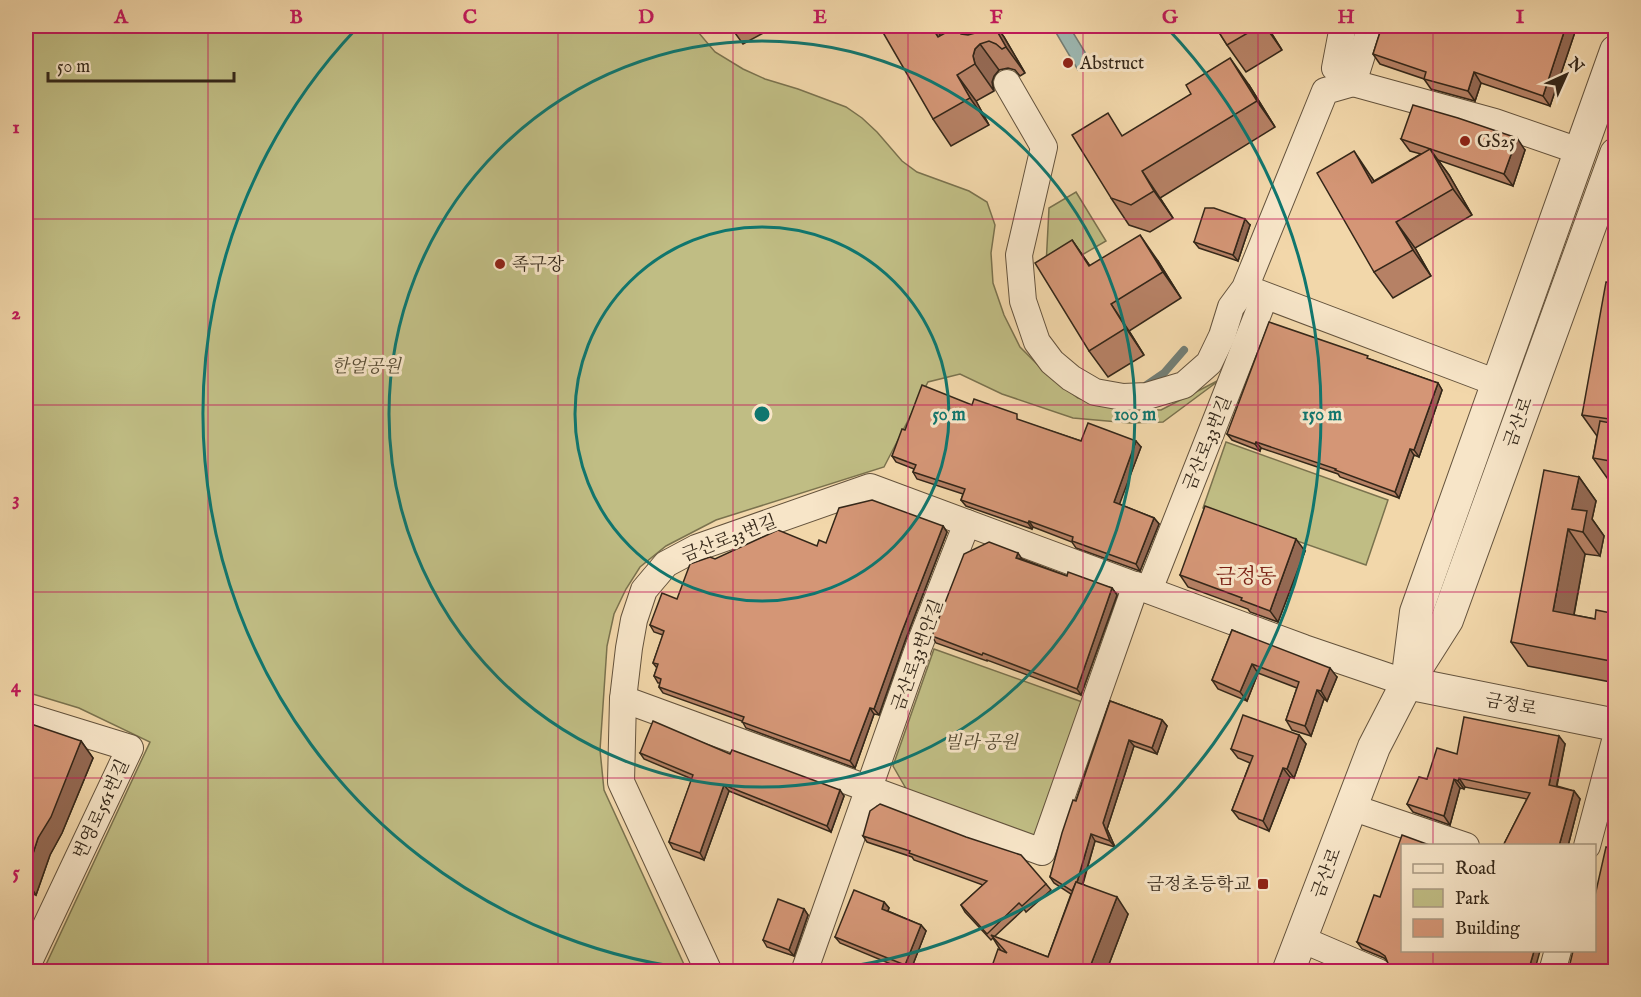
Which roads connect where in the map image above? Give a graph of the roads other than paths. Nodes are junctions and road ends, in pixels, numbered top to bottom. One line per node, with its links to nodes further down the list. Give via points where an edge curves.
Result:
1 (973, 26): 4 (street)
2 (1343, 26): 7 (street, via 1335,68)
3 (1371, 26): 7 (street)
4 (986, 47)
5 (1616, 51): 8 (street, 금산로)
6 (1007, 83): 10 (street, via 1044,147 1019,255 1023,301 1037,342 1052,362 1095,392 1147,396 1184,385 1209,363 1231,307)
7 (1353, 83): 8 (street, via 1495,122); 10 (street, via 1325,91)
8 (1579, 151): 11 (street, 금산로)
9 (1615, 157): 14 (street, 금산로, via 1447,620)
10 (1255, 292): 11 (street, 금산로); 13 (street, 금산로33번길)
11 (1497, 383): 14 (street, 금산로, via 1416,612)
12 (967, 523): 13 (street, 금산로33번길); 15 (street, 금산로33번길, via 870,487 696,548 666,564 644,590 634,620); 19 (street, 금산로33번안길)
13 (1143, 588): 14 (street, 금산로33번길, via 1307,640); 19 (street, 금산로33번길, via 1042,852)
14 (1407, 683): 17 (street, 금정로); 20 (street, 금산로, via 1374,747)
15 (623, 699): 19 (street); 27 (street, 금산로33번길, via 621,782)
16 (26, 716): 25 (street, 번영로561번길, via 130,748)
17 (1616, 725)
18 (1616, 737): 22 (street)
19 (868, 788): 26 (street, 금산로33번안길)
20 (1351, 807): 21 (street); 23 (street, 금산로)
21 (1460, 844)
22 (1588, 844)
23 (1301, 939): 28 (street, 금산로); 29 (street)
24 (1558, 952): 30 (street)
25 (26, 968)
26 (811, 970)
27 (709, 972)
28 (1288, 972)
29 (1378, 972)
30 (1551, 972)

